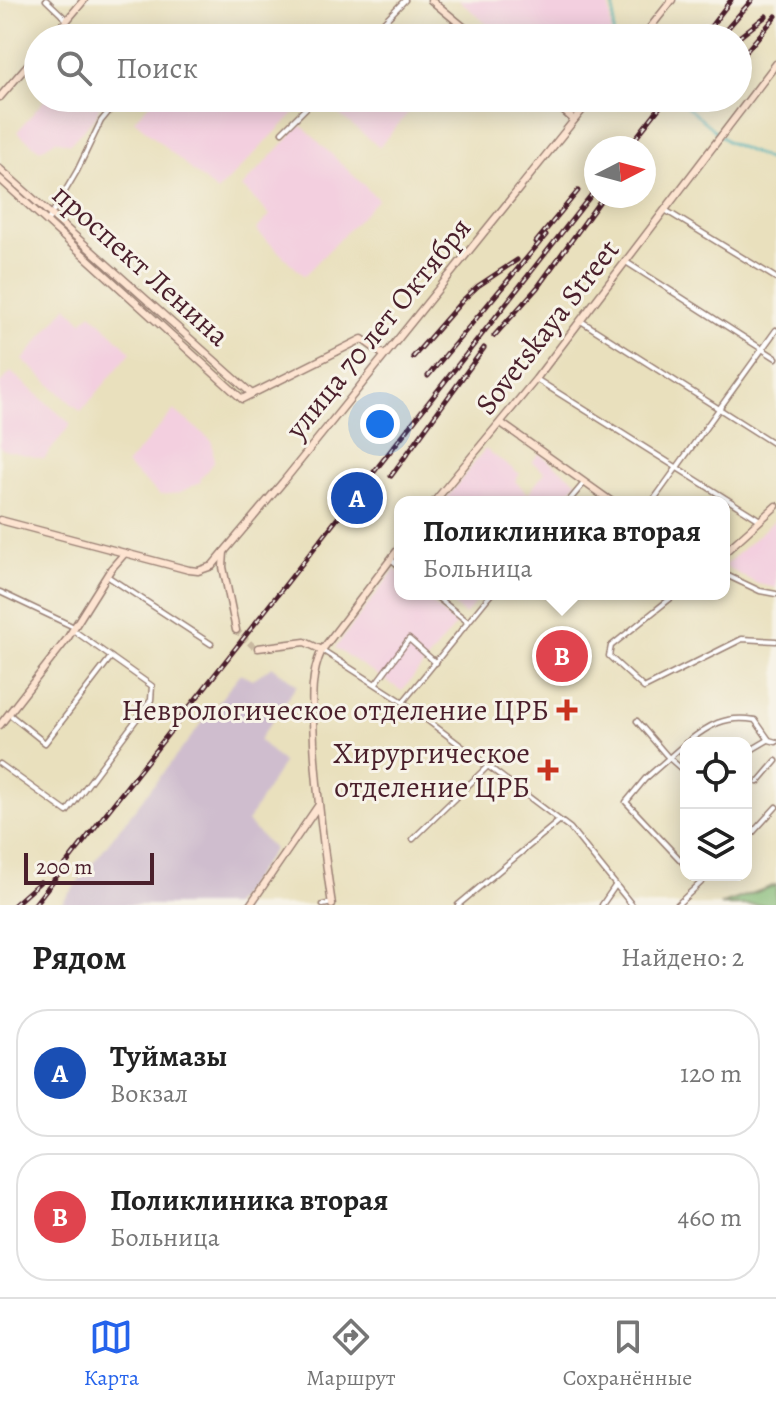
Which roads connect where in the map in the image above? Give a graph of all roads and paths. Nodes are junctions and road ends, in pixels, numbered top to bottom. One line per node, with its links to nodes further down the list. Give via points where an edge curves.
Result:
1 (46, 0): 6 (street)
2 (84, 0): 6 (street)
3 (405, 0): 8 (street)
4 (431, 0): 9 (street)
5 (672, 0): 10 (street)
6 (67, 20): 7 (street)
7 (64, 24)
8 (382, 24)
9 (460, 24)
10 (653, 24)
11 (776, 64): 13 (street, Sovetskaya Street)
12 (24, 69): 14 (street)
13 (752, 94)
14 (0, 97)
15 (108, 112): 25 (street)
16 (302, 112): 21 (street)
17 (565, 112): 20 (street)
18 (581, 112): 20 (street, улица 70 лет Октября)
19 (738, 112): 24 (street, Sovetskaya Street)
20 (574, 120): 32 (street, улица 70 лет Октября)
21 (282, 132)
22 (0, 169): 25 (street, проспект Ленина)
23 (0, 179): 26 (street, проспект Ленина)
24 (664, 210): 27 (street, Sovetskaya Street); 28 (street)
25 (52, 215): 26 (street); 35 (street, проспект Ленина)
26 (47, 222): 35 (street, проспект Ленина, via 242,399)
27 (626, 262): 29 (street, Sovetskaya Street); 31 (street)
28 (776, 278)
29 (581, 321): 34 (street, Sovetskaya Street); 36 (street)
30 (776, 330): 31 (street)
31 (762, 349): 33 (street); 36 (street)
32 (384, 355): 35 (street, via 362,339); 51 (street, улица 70 лет Октября)
33 (776, 358)
34 (536, 379): 37 (street, Sovetskaya Street); 39 (street)
35 (252, 394)
36 (719, 408): 38 (street); 39 (street)
37 (501, 423): 40 (street); 41 (street, Sovetskaya Street)
38 (776, 445)
39 (677, 467): 44 (street); 45 (street)
40 (584, 483): 42 (street); 43 (street)
41 (440, 496)
42 (573, 496)
43 (603, 496)
44 (656, 496)
45 (722, 496)
46 (730, 501): 49 (street)
47 (776, 506): 49 (street)
48 (0, 520): 52 (street)
49 (760, 520): 50 (street)
50 (730, 548)
51 (224, 552): 52 (street, улица 70 лет Октября, via 207,569 189,570); 65 (street)
52 (125, 553): 56 (street)
53 (394, 555): 54 (street)
54 (391, 559): 55 (street); 69 (street)
55 (394, 562)
56 (107, 576): 64 (street); 67 (street)
57 (730, 577): 59 (street)
58 (1, 594): 64 (street)
59 (776, 594)
60 (440, 600): 63 (street)
61 (486, 600): 63 (street)
62 (668, 600): 66 (street, via 611,646 609,656 644,688 742,639)
63 (468, 622): 71 (street)
64 (74, 628): 70 (street); 74 (street)
65 (236, 630)
66 (776, 641)
67 (211, 644)
68 (258, 648): 69 (street, via 305,642)
69 (322, 650): 72 (street); 88 (street, via 312,692)
70 (111, 657): 74 (street, via 45,743); 84 (street, via 152,686 151,700 67,812)
71 (436, 663): 72 (street, via 409,639); 73 (street)
72 (376, 683): 73 (street)
73 (403, 702): 85 (street)
74 (9, 714): 76 (street)
75 (637, 721): 82 (street)
76 (0, 725)
77 (694, 737): 78 (street, via 711,723 742,718 755,720)
78 (769, 740): 79 (street); 81 (street)
79 (776, 742)
80 (680, 748): 82 (street)
81 (752, 750)
82 (668, 757): 86 (street); 93 (street, via 626,802)
83 (776, 761): 87 (street)
84 (0, 764)
85 (488, 766): 90 (street); 92 (street)
86 (680, 768)
87 (758, 782)
88 (318, 806): 96 (street); 97 (street)
89 (776, 807): 91 (street)
90 (559, 821): 95 (street); 99 (street)
91 (752, 835)
92 (413, 839)
93 (680, 860)
94 (701, 883): 102 (street)
95 (615, 886): 100 (street); 101 (street)
96 (332, 904): 98 (street)
97 (250, 905)
98 (323, 905)
99 (458, 905)
100 (602, 905)
101 (632, 905)
102 (677, 905)

